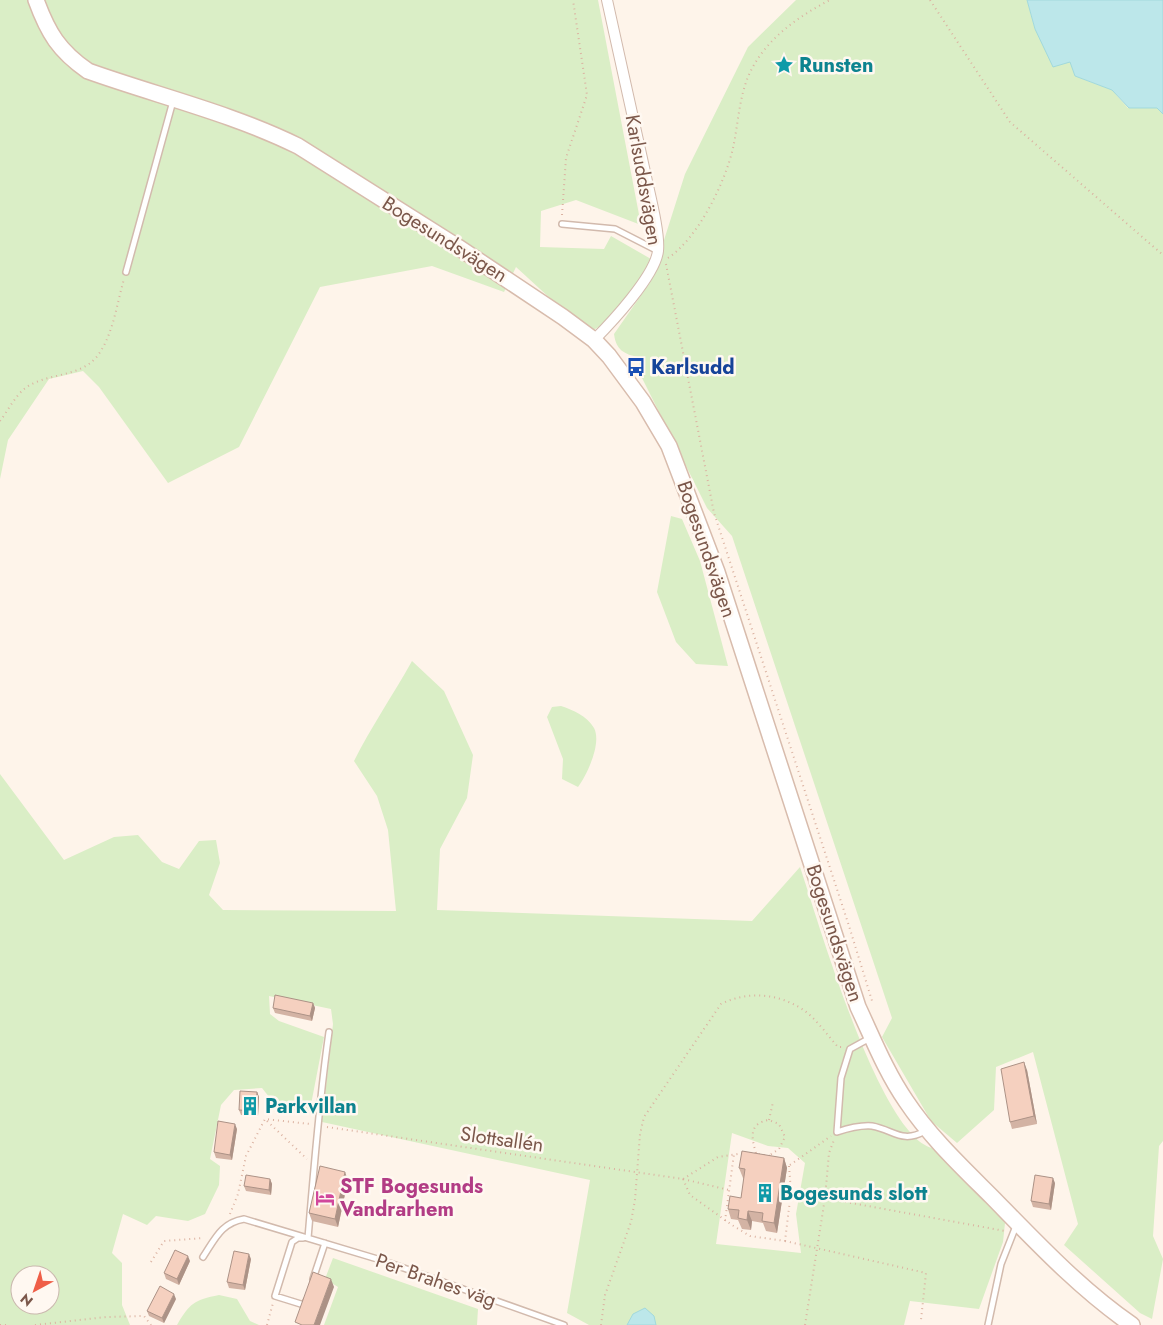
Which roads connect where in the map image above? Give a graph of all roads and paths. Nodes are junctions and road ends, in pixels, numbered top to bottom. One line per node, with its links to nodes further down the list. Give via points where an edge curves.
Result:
1 (36, 0): 6 (street, Bogesundsvägen, via 55,41 68,58 88,71)
2 (573, 0): 7 (path, via 587,94 566,158)
3 (607, 0): 8 (street, Karlsuddsvägen)
4 (830, 0): 8 (path, via 793,22 761,55 748,77 730,156 707,211 682,247)
5 (930, 0): 9 (path, via 1010,122)
6 (174, 98): 10 (lane); 11 (street, Bogesundsvägen, via 264,129 298,146 518,286)
7 (562, 224): 8 (lane, via 615,229)
8 (661, 255): 11 (street, Karlsuddsvägen, via 616,318); 13 (path, via 670,279 714,513 871,994 874,1012)
9 (1163, 255)
10 (126, 272): 12 (path, via 98,357 89,365 23,390)
11 (594, 340): 13 (street, Bogesundsvägen, via 621,370 643,402 669,446 684,482)
12 (0, 421)
13 (869, 1030): 15 (lane); 20 (street, Bogesundsvägen, via 894,1083)
14 (329, 1032): 19 (lane)
15 (850, 1049): 21 (lane, via 841,1078); 29 (path, via 838,1046 803,1010 766,994 734,997 720,1004 644,1117)
16 (773, 1102): 18 (path)
17 (265, 1119): 19 (path, Slottsallén); 28 (path); 36 (path, via 246,1156 235,1206)
18 (769, 1120): 22 (path, via 757,1125 752,1132); 24 (path, via 779,1124 784,1137 779,1149)
19 (317, 1126): 28 (lane); 29 (path, Slottsallén)
20 (928, 1130): 21 (lane, via 905,1138 872,1126); 35 (street, Bogesundsvägen)
21 (837, 1132): 27 (path); 33 (path, via 829,1153)
22 (756, 1152): 23 (path); 24 (path)
23 (734, 1153): 30 (path, via 718,1156); 31 (path)
24 (770, 1156): 25 (path)
25 (776, 1159)
26 (782, 1162): 27 (path)
27 (789, 1166): 32 (path)
28 (316, 1167): 37 (lane)
29 (637, 1172): 30 (path, Slottsallén); 53 (path, via 631,1222 605,1294)
30 (683, 1179): 31 (path, Slottsallén); 34 (path, via 690,1195)
31 (729, 1190): 34 (path)
32 (791, 1192): 33 (path); 38 (path)
33 (825, 1198): 35 (path); 40 (path)
34 (725, 1221): 38 (path, via 750,1236)
35 (1015, 1228): 55 (lane, via 1001,1264); 56 (street, Bogesundsvägen)
36 (218, 1234): 37 (lane, Per Brahes väg, via 231,1221 244,1219); 41 (lane, Per Brahes väg); 42 (path, via 185,1241 164,1241)
37 (308, 1238): 39 (lane, Per Brahes väg); 44 (lane, via 292,1242)
38 (785, 1241): 40 (path)
39 (325, 1243): 43 (lane); 52 (lane, Per Brahes väg)
40 (816, 1248): 46 (path, via 926,1273); 54 (path)
41 (203, 1257)
42 (151, 1262)
43 (310, 1287)
44 (275, 1296): 45 (lane, via 304,1305); 51 (path)
45 (307, 1296)
46 (921, 1320)
47 (0, 1325): 48 (path)
48 (6, 1325)
49 (35, 1325): 50 (path, via 144,1316)
50 (151, 1325)
51 (267, 1325)
52 (564, 1325)
53 (602, 1325)
54 (805, 1325)
55 (988, 1325)
56 (1132, 1325)

